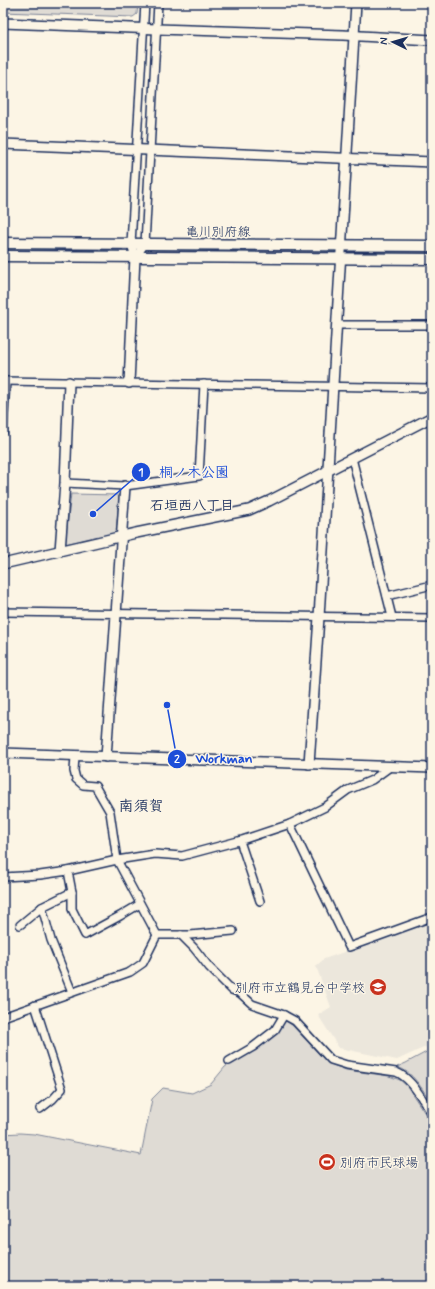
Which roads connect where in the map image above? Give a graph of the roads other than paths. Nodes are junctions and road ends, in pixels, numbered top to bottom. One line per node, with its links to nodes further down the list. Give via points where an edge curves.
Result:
1 (145, 3): 5 (street)
2 (158, 3): 6 (street)
3 (356, 3): 7 (street)
4 (3, 23): 5 (street)
5 (144, 29): 6 (street); 10 (street)
6 (157, 29): 7 (street); 11 (street)
7 (354, 36): 8 (street); 12 (street)
8 (432, 40)
9 (3, 144): 10 (street)
10 (137, 149): 11 (street); 15 (street)
11 (150, 150): 12 (street); 16 (street)
12 (347, 158): 13 (street); 17 (street)
13 (432, 162)
14 (3, 243): 15 (main road, 亀川別府線)
15 (131, 244): 16 (main road, 亀川別府線); 20 (street)
16 (145, 244): 17 (main road, 亀川別府線); 20 (street)
17 (342, 245): 18 (main road, 亀川別府線); 21 (street)
18 (432, 246)
19 (3, 256): 20 (main road, 亀川別府線)
20 (135, 257): 21 (main road, 亀川別府線); 27 (street)
21 (341, 258): 22 (main road, 亀川別府線); 23 (street)
22 (432, 259)
23 (337, 325): 24 (street); 29 (street)
24 (432, 325)
25 (4, 381): 26 (street); 32 (street)
26 (69, 382): 27 (street); 35 (street)
27 (129, 383): 28 (street)
28 (204, 384): 29 (street); 36 (street, via 198,476)
29 (333, 386): 30 (street); 34 (street)
30 (432, 388)
31 (432, 417): 33 (street)
32 (3, 432)
33 (352, 458): 34 (street); 41 (street)
34 (328, 470): 37 (street, via 249,510); 44 (street)
35 (65, 483): 36 (street); 38 (street)
36 (125, 486): 37 (street)
37 (122, 536): 38 (street); 43 (street)
38 (60, 551): 39 (street)
39 (3, 564)
40 (432, 585): 41 (street)
41 (387, 596): 45 (street)
42 (3, 612): 43 (street)
43 (116, 614): 44 (street); 49 (street)
44 (320, 617): 45 (street); 50 (street)
45 (392, 617): 46 (street)
46 (432, 618)
47 (3, 753): 48 (street)
48 (75, 756): 49 (street); 55 (street, via 76,779 83,785 95,786 110,812)
49 (106, 757): 50 (street)
50 (309, 764): 51 (street)
51 (390, 767): 52 (street); 53 (street, via 372,780 348,790 325,807)
52 (432, 768)
53 (290, 824): 54 (street); 62 (street, via 349,947)
54 (240, 841): 55 (street, via 182,856 155,854); 59 (street)
55 (117, 860): 56 (street); 60 (street)
56 (68, 871): 57 (street); 58 (street)
57 (3, 877)
58 (72, 892): 60 (street, via 72,909 85,934); 61 (street)
59 (260, 901)
60 (140, 904): 65 (street)
61 (42, 907): 63 (street); 67 (street, via 51,940)
62 (432, 917)
63 (20, 925)
64 (233, 932): 66 (street)
65 (157, 935): 66 (street); 67 (street, via 143,963 130,972)
66 (181, 935): 69 (street, via 232,990 240,993 252,1004)
67 (72, 992): 68 (street)
68 (35, 1005): 70 (street); 72 (street, via 62,1089)
69 (284, 1015): 71 (street, via 275,1030); 73 (street, via 295,1021 331,1060 346,1065 402,1074)
70 (3, 1017)
71 (229, 1061)
72 (40, 1109)
73 (432, 1113)

